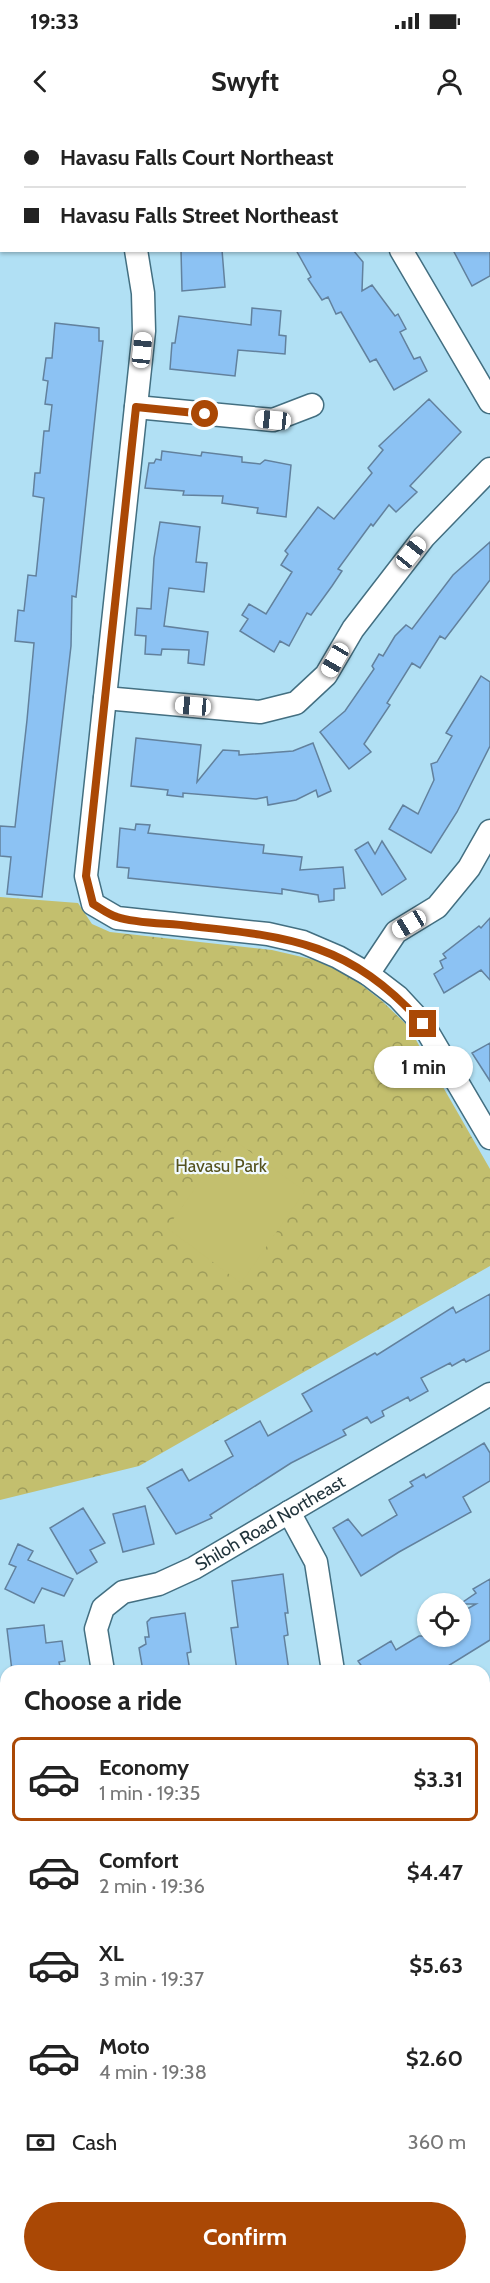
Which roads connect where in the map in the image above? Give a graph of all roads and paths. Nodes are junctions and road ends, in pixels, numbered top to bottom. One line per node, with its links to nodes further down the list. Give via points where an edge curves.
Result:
1 (136, 252): 5 (street, via 144,332)
2 (402, 252): 3 (street)
3 (490, 402)
4 (312, 405): 5 (street, via 273,420)
5 (136, 407): 7 (street)
6 (490, 468): 7 (street, via 424,537 353,629 326,675 296,703 260,712)
7 (105, 698): 9 (street, via 86,876 93,904 117,918 268,934 303,942)
8 (490, 831): 9 (street, via 469,868 437,908 396,932)
9 (368, 974): 10 (street, via 398,997 423,1024)
10 (489, 1135)
11 (490, 1394): 12 (street, Shiloh Road Northeast)
12 (289, 1512): 13 (street, Shiloh Road Northeast, via 194,1568 159,1584 123,1592 102,1608 96,1629); 14 (street, via 316,1562)
13 (102, 1665)
14 (332, 1665)

